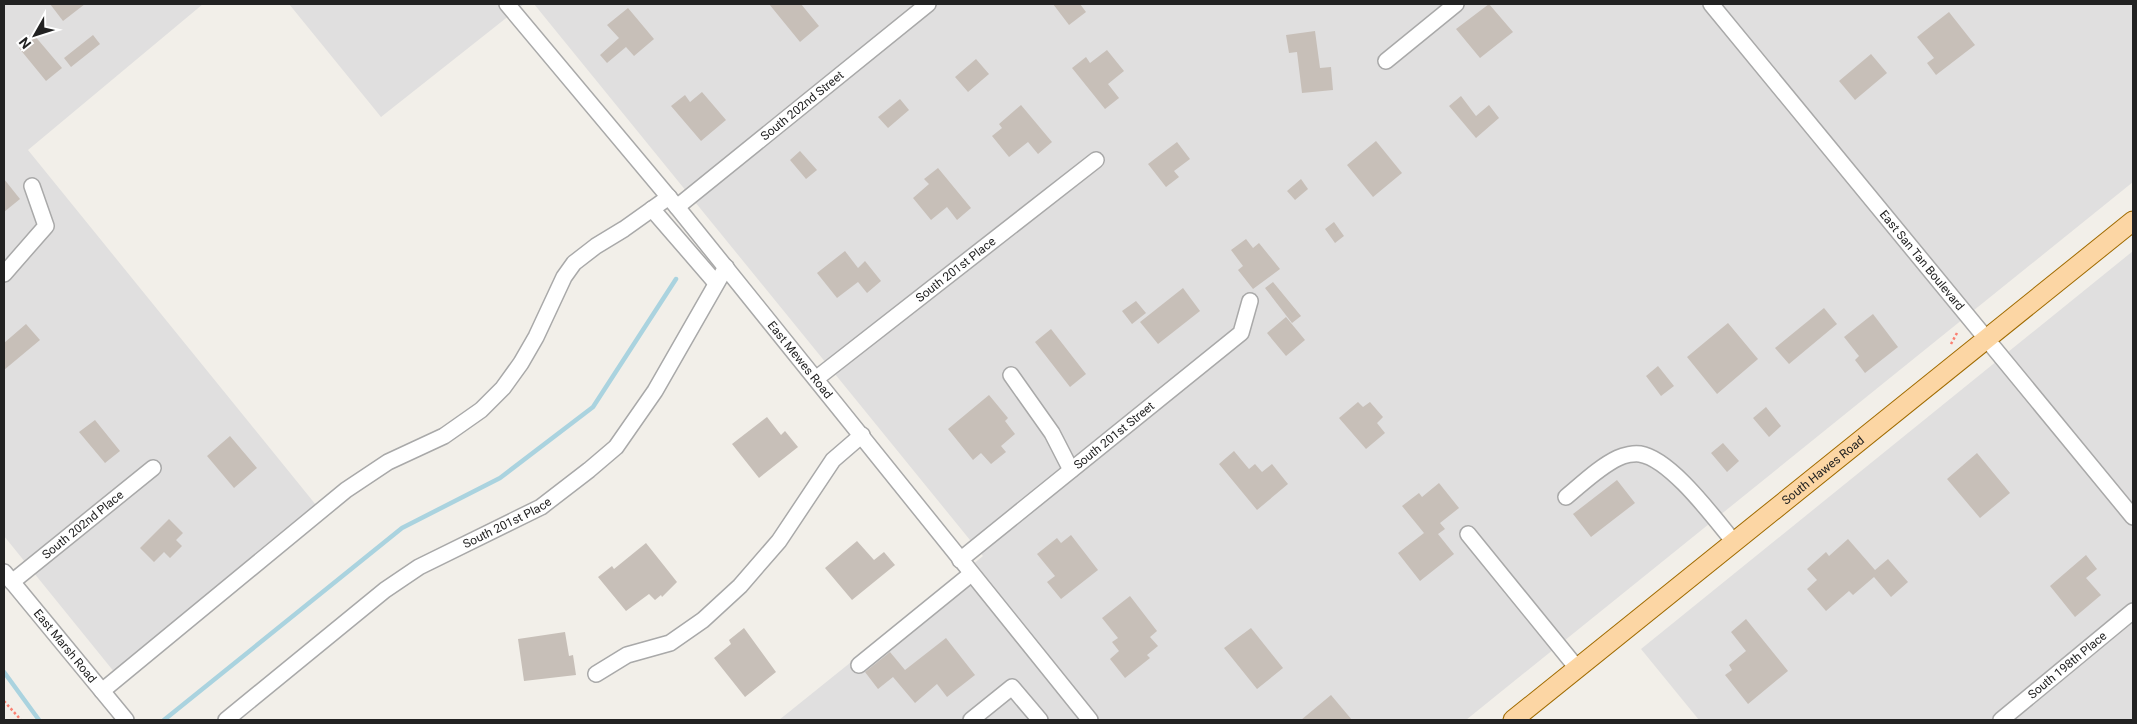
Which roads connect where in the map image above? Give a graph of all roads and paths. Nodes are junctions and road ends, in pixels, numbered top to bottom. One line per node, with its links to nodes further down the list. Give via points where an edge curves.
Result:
1 (507, 4): 8 (street, East Mewes Road)
2 (928, 4): 8 (street, South 202nd Street)
3 (1456, 4): 5 (street)
4 (1711, 4): 15 (street, East San Tan Boulevard)
5 (1386, 60)
6 (1096, 160): 17 (street, South 201st Place)
7 (32, 186): 12 (street, via 46,226)
8 (673, 202): 9 (street, South 202nd Street); 11 (street, East Mewes Road)
9 (652, 209): 13 (street); 32 (street, South 202nd Street, via 574,263 560,283 536,338 521,363 481,410 444,436 388,462 346,490)
10 (2133, 221): 15 (main road, South Hawes Road)
11 (726, 267): 13 (street, South 201st Place); 17 (street, East Mewes Road)
12 (4, 274)
13 (716, 283): 36 (street, South 201st Place, via 655,391 616,447 541,507 419,568 385,590)
14 (1250, 301): 20 (street, South 201st Street, via 1241,333)
15 (1986, 338): 22 (street, East San Tan Boulevard); 24 (main road, South Hawes Road)
16 (1011, 375): 20 (street, via 1052,433)
17 (816, 378): 18 (street, East Mewes Road)
18 (862, 435): 25 (street, East Mewes Road); 31 (street, via 833,460 779,541 740,586 670,643 627,656)
19 (153, 468): 27 (street, South 202nd Place)
20 (1070, 470): 25 (street, South 201st Street)
21 (1566, 497): 24 (street, via 1618,458 1639,454 1668,469)
22 (2133, 517)
23 (1468, 534): 30 (street)
24 (1734, 542): 30 (main road, South Hawes Road)
25 (960, 560): 26 (street, East Mewes Road)
26 (971, 574): 29 (street); 39 (street, East Mewes Road)
27 (8, 577): 32 (street, East Marsh Road)
28 (2133, 610): 41 (street, South 198th Place)
29 (859, 665)
30 (1577, 668): 40 (main road, South Hawes Road)
31 (596, 674)
32 (102, 691): 35 (street, East Marsh Road)
33 (4, 701): 34 (path)
34 (21, 720)
35 (126, 720)
36 (226, 720)
37 (972, 720): 38 (street, via 1012,687)
38 (1040, 720)
39 (1090, 720)
40 (1513, 720)
41 (2001, 720)

